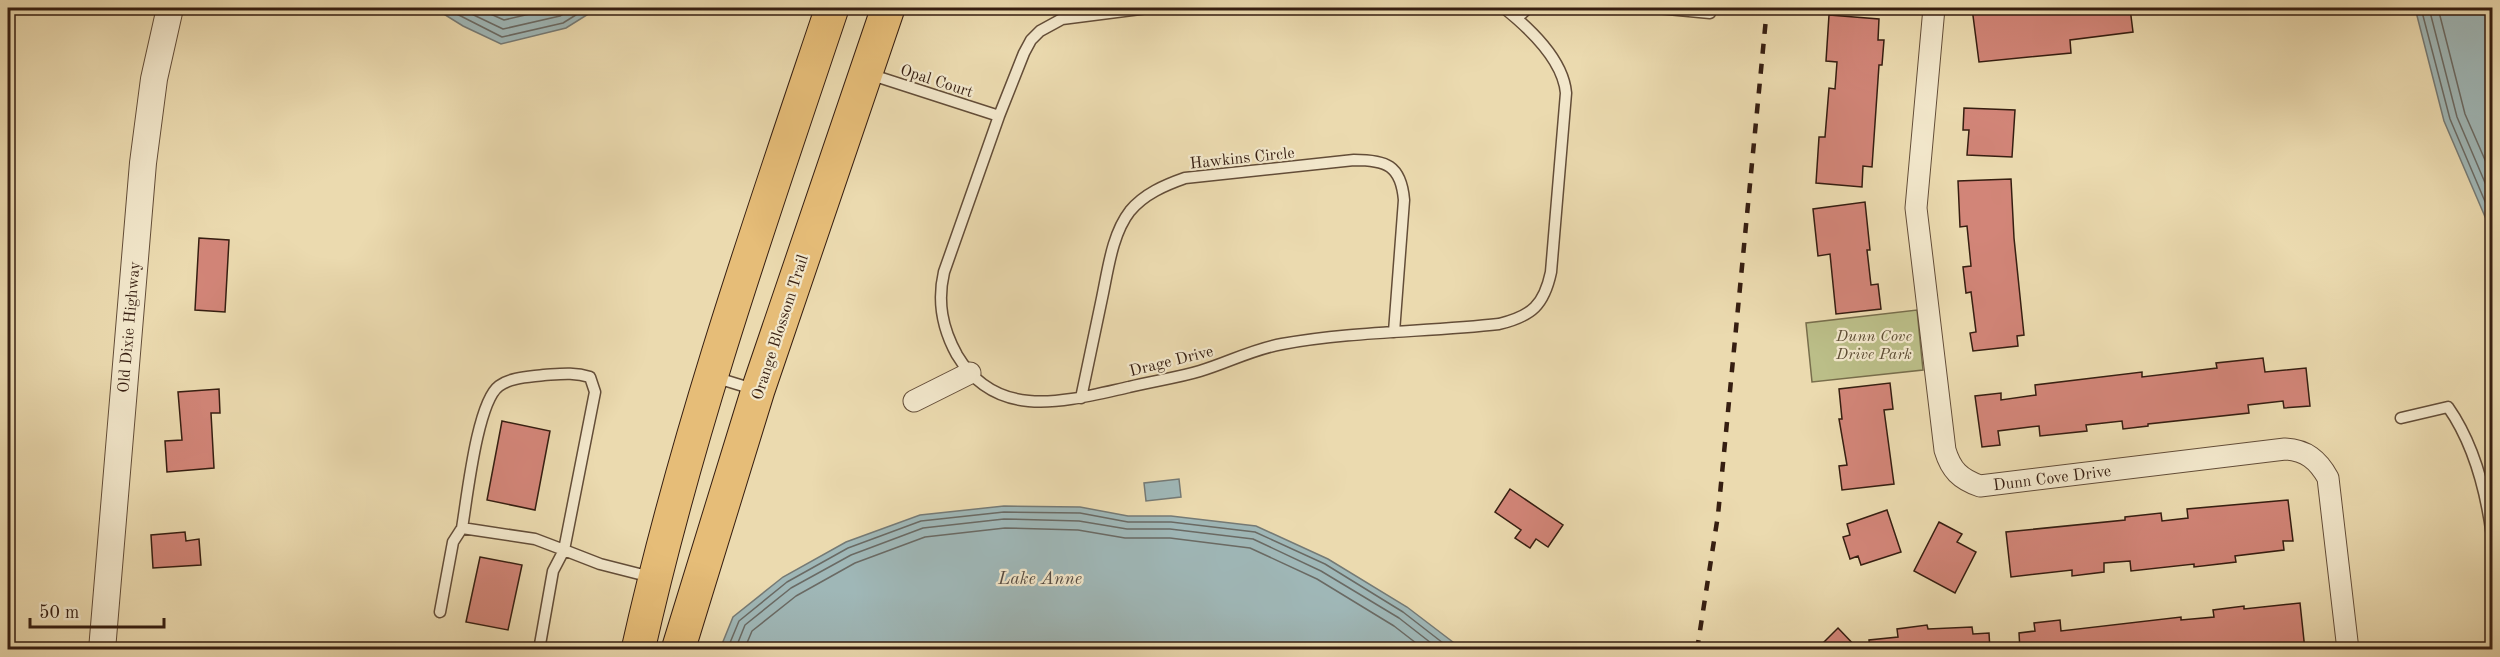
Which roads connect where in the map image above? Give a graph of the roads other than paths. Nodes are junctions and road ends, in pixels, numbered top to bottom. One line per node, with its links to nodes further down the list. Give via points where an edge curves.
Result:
1 (170, 8): 25 (street, Old Dixie Highway, via 154,79 143,163)
2 (832, 8): 15 (main road)
3 (888, 8): 11 (main road, Orange Blossom Trail)
4 (1148, 8): 12 (lane, Drage Drive, via 1062,19 1040,31 1024,53)
5 (1504, 8): 10 (lane, Drage Drive)
6 (1528, 8): 10 (lane)
7 (1657, 8): 9 (lane)
8 (1934, 8): 29 (street, Dunn Cove Drive, via 1916,208 1949,463 1957,474 1980,486 2298,449 2321,465 2328,478)
9 (1710, 13)
10 (1517, 18): 13 (lane, Drage Drive, via 1550,54 1565,85 1547,293 1531,311 1513,321)
11 (866, 73): 12 (lane, Opal Court); 16 (main road, Orange Blossom Trail)
12 (999, 116): 14 (lane, Drage Drive, via 940,287 946,333)
13 (1394, 332): 17 (lane, Drage Drive, via 1276,345 1199,372); 17 (lane, Hawkins Circle, via 1404,200 1393,168 1375,161 1354,160 1185,178 1167,184 1141,201 1121,228)
14 (970, 373): 17 (lane, Drage Drive, via 990,390 1025,402); 18 (street)
15 (710, 376): 16 (lane); 23 (main road)
16 (758, 390): 28 (main road, Orange Blossom Trail)
17 (1081, 398)
18 (914, 401)
19 (2401, 418): 21 (lane, via 2448,407 2463,428 2479,473)
20 (462, 528): 22 (lane, via 535,538); 22 (lane, via 479,425 495,389 513,380 577,373 590,377 595,392); 24 (lane, via 453,542)
21 (2493, 536)
22 (564, 550): 23 (lane); 26 (lane, via 553,571)
23 (654, 578): 27 (main road)
24 (440, 612)
25 (102, 650)
26 (539, 650)
27 (638, 650)
28 (678, 650)
29 (2348, 650)

